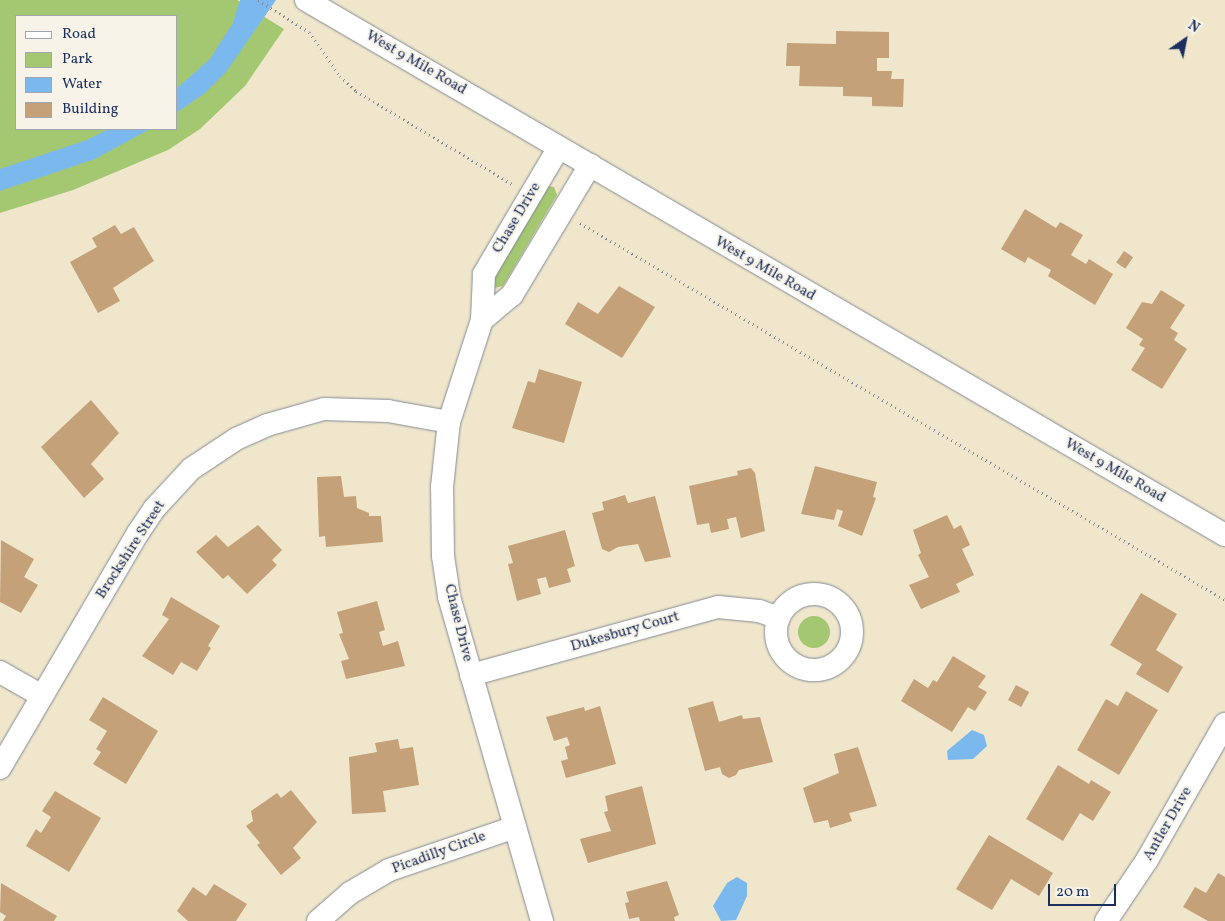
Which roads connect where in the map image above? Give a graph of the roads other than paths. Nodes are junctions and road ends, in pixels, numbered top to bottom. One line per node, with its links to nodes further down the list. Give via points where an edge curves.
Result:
1 (306, 0): 2 (street, West 9 Mile Road)
2 (559, 147): 3 (street, West 9 Mile Road); 4 (street, Chase Drive, via 484,274)
3 (590, 166): 4 (street, via 512,295); 6 (street, West 9 Mile Road)
4 (482, 320): 5 (street, Chase Drive)
5 (448, 422): 9 (street, Chase Drive, via 442,486 443,556 448,596); 10 (street, Brockshire Street, via 372,410 324,409 267,425 208,456 154,509)
6 (1225, 535)
7 (779, 618): 9 (street, Dukesbury Court, via 759,611 718,607)
8 (0, 672): 10 (street)
9 (471, 675): 13 (street, Chase Drive)
10 (42, 696): 12 (street, Brockshire Street)
11 (1225, 724): 16 (street, Antler Drive, via 1147,860)
12 (0, 768)
13 (515, 827): 14 (street, Picadilly Circle, via 389,870 350,894); 15 (street, Chase Drive)
14 (318, 921)
15 (542, 921)
16 (1106, 921)

